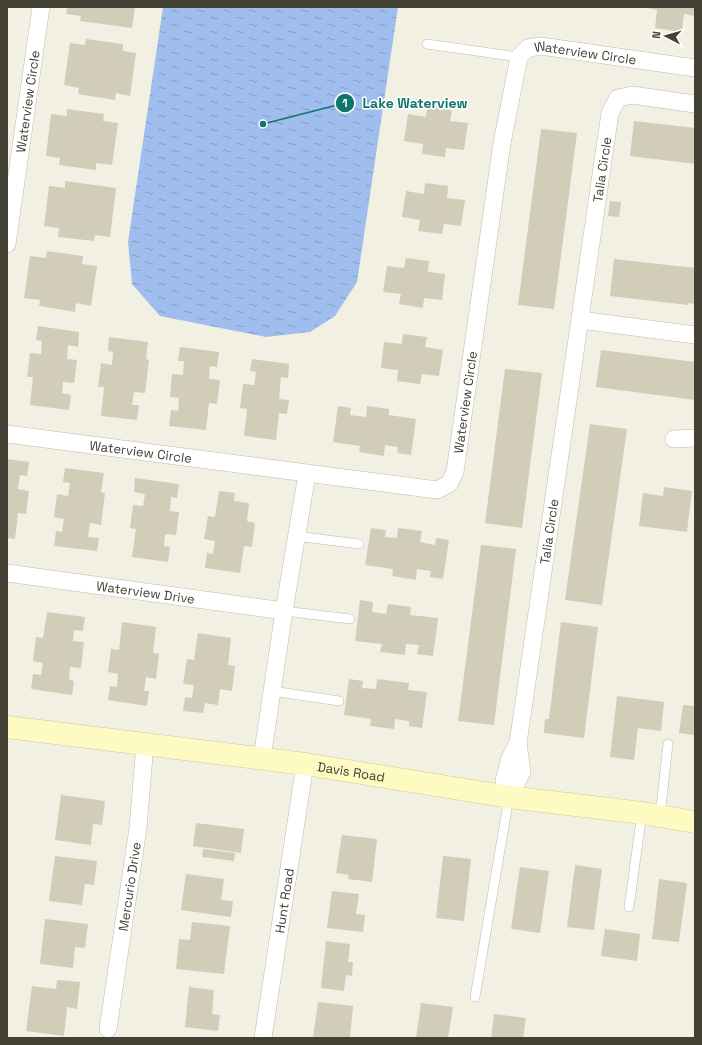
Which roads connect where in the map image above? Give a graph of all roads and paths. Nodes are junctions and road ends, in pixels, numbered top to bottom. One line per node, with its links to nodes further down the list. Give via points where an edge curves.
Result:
1 (41, 7): 6 (street, Waterview Circle)
2 (427, 44): 3 (lane)
3 (518, 57): 4 (street, Waterview Circle, via 528,48 541,46); 12 (street, Waterview Circle, via 502,143 455,472 449,484 437,490)
4 (695, 68)
5 (695, 104): 7 (street, Talia Circle, via 632,96 618,98 615,103 610,113)
6 (7, 244)
7 (580, 320): 8 (street); 25 (street, Talia Circle, via 518,743 522,772)
8 (695, 335)
9 (7, 434): 12 (street, Waterview Circle)
10 (695, 438): 11 (street)
11 (674, 439)
12 (307, 474): 13 (street)
13 (296, 536): 14 (lane); 16 (street)
14 (359, 544)
15 (7, 573): 16 (street, Waterview Drive)
16 (284, 611): 17 (lane); 18 (street)
17 (350, 619)
18 (272, 691): 19 (lane); 23 (street)
19 (339, 701)
20 (7, 727): 21 (street, Davis Road)
21 (145, 744): 23 (street, Davis Road); 30 (street, Mercurio Drive, via 138,828)
22 (668, 744): 26 (lane)
23 (262, 758): 24 (street, Davis Road)
24 (305, 764): 25 (street, Davis Road); 31 (street, Hunt Road)
25 (509, 797): 26 (street, Davis Road); 29 (lane)
26 (651, 815): 27 (street, Davis Road); 28 (lane)
27 (695, 822)
28 (629, 906)
29 (475, 997)
30 (108, 1030)
31 (263, 1038)

